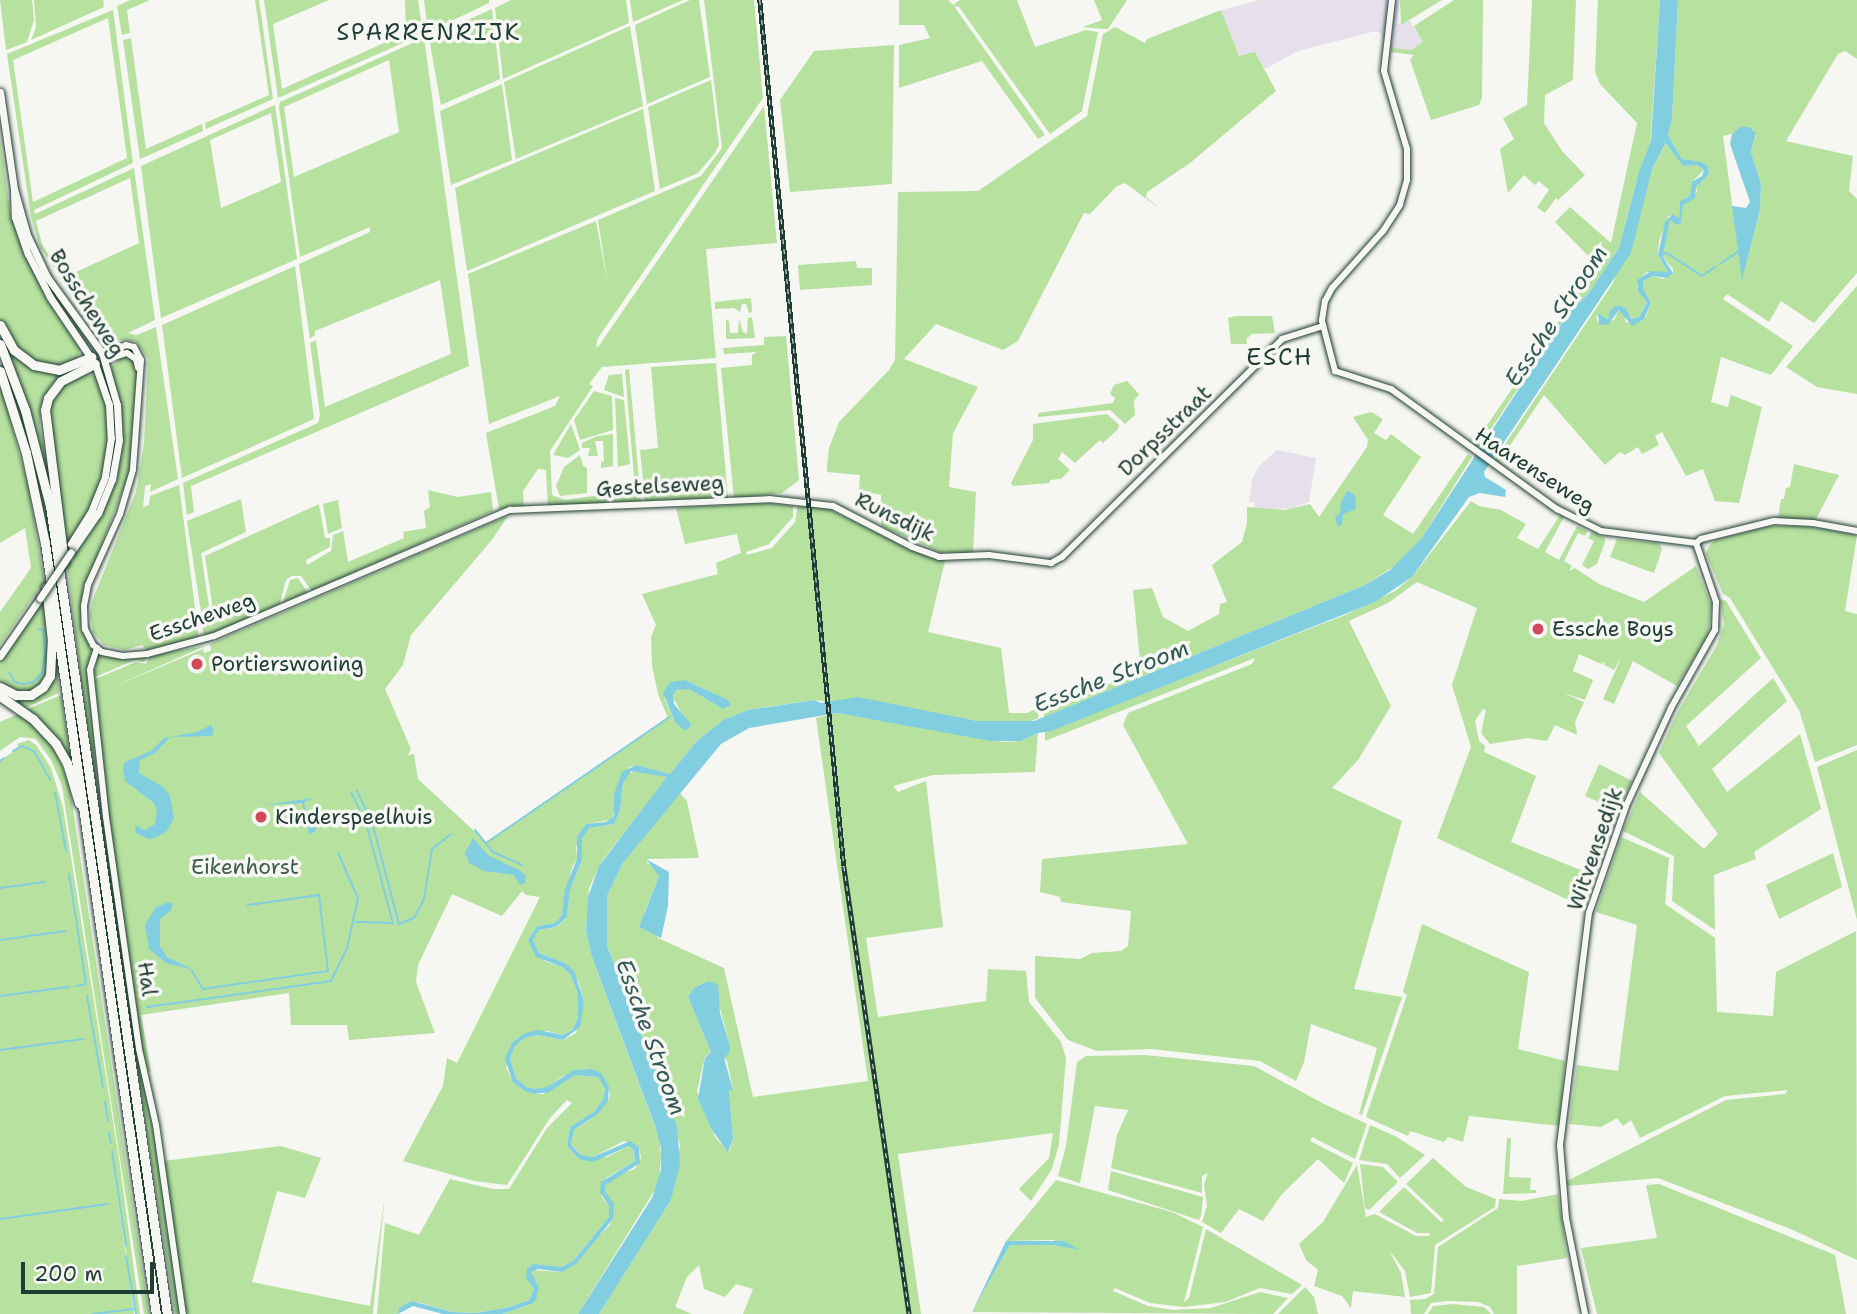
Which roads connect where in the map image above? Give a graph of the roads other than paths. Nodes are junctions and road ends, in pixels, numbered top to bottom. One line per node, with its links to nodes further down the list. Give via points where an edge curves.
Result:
1 (1392, 0): 4 (street, via 1384,71 1407,149 1406,185 1383,231 1328,293)
2 (0, 92): 6 (main road, Bosscheweg, via 15,217 31,261 50,298)
3 (0, 325): 6 (highway, via 14,349 34,366 59,370)
4 (1323, 326): 12 (street, Haarenseweg, via 1335,371 1389,388 1567,516 1619,536); 13 (street, Dorpsstraat, via 1282,340 1062,557 1051,563)
5 (0, 344): 15 (highway, via 42,472)
6 (98, 359): 14 (main road, Bosscheweg, bridge, via 111,420 109,460 100,493 71,548); 15 (highway, via 61,382 45,410 62,533); 17 (street, via 132,356 140,381 130,481 84,606 85,629)
7 (0, 371): 11 (highway, via 26,453)
8 (825, 505): 9 (street, Gestelseweg, via 760,498); 13 (street, Runsdijk, via 931,555 998,556)
9 (496, 513): 17 (street, Esscheweg, via 207,639 139,655 109,655)
10 (1857, 531): 12 (street, Haarenseweg, via 1774,521)
11 (45, 543): 19 (highway, via 53,657 50,676 31,695 16,695); 21 (highway)
12 (1696, 543): 25 (street, Witvensedijk, via 1715,597 1716,624 1626,806 1591,905 1562,1130 1562,1188)
13 (1034, 563)
14 (39, 594): 16 (main road, Bosscheweg); 18 (main road, Bosscheweg)
15 (65, 602): 23 (highway)
16 (0, 648)
17 (97, 648): 24 (street, Hal, via 90,670 106,817)
18 (0, 656)
19 (0, 687)
20 (0, 696): 21 (highway, via 33,719 62,754)
21 (89, 845): 22 (highway)
22 (156, 1314)
23 (167, 1314)
24 (183, 1314)
25 (1585, 1314)

